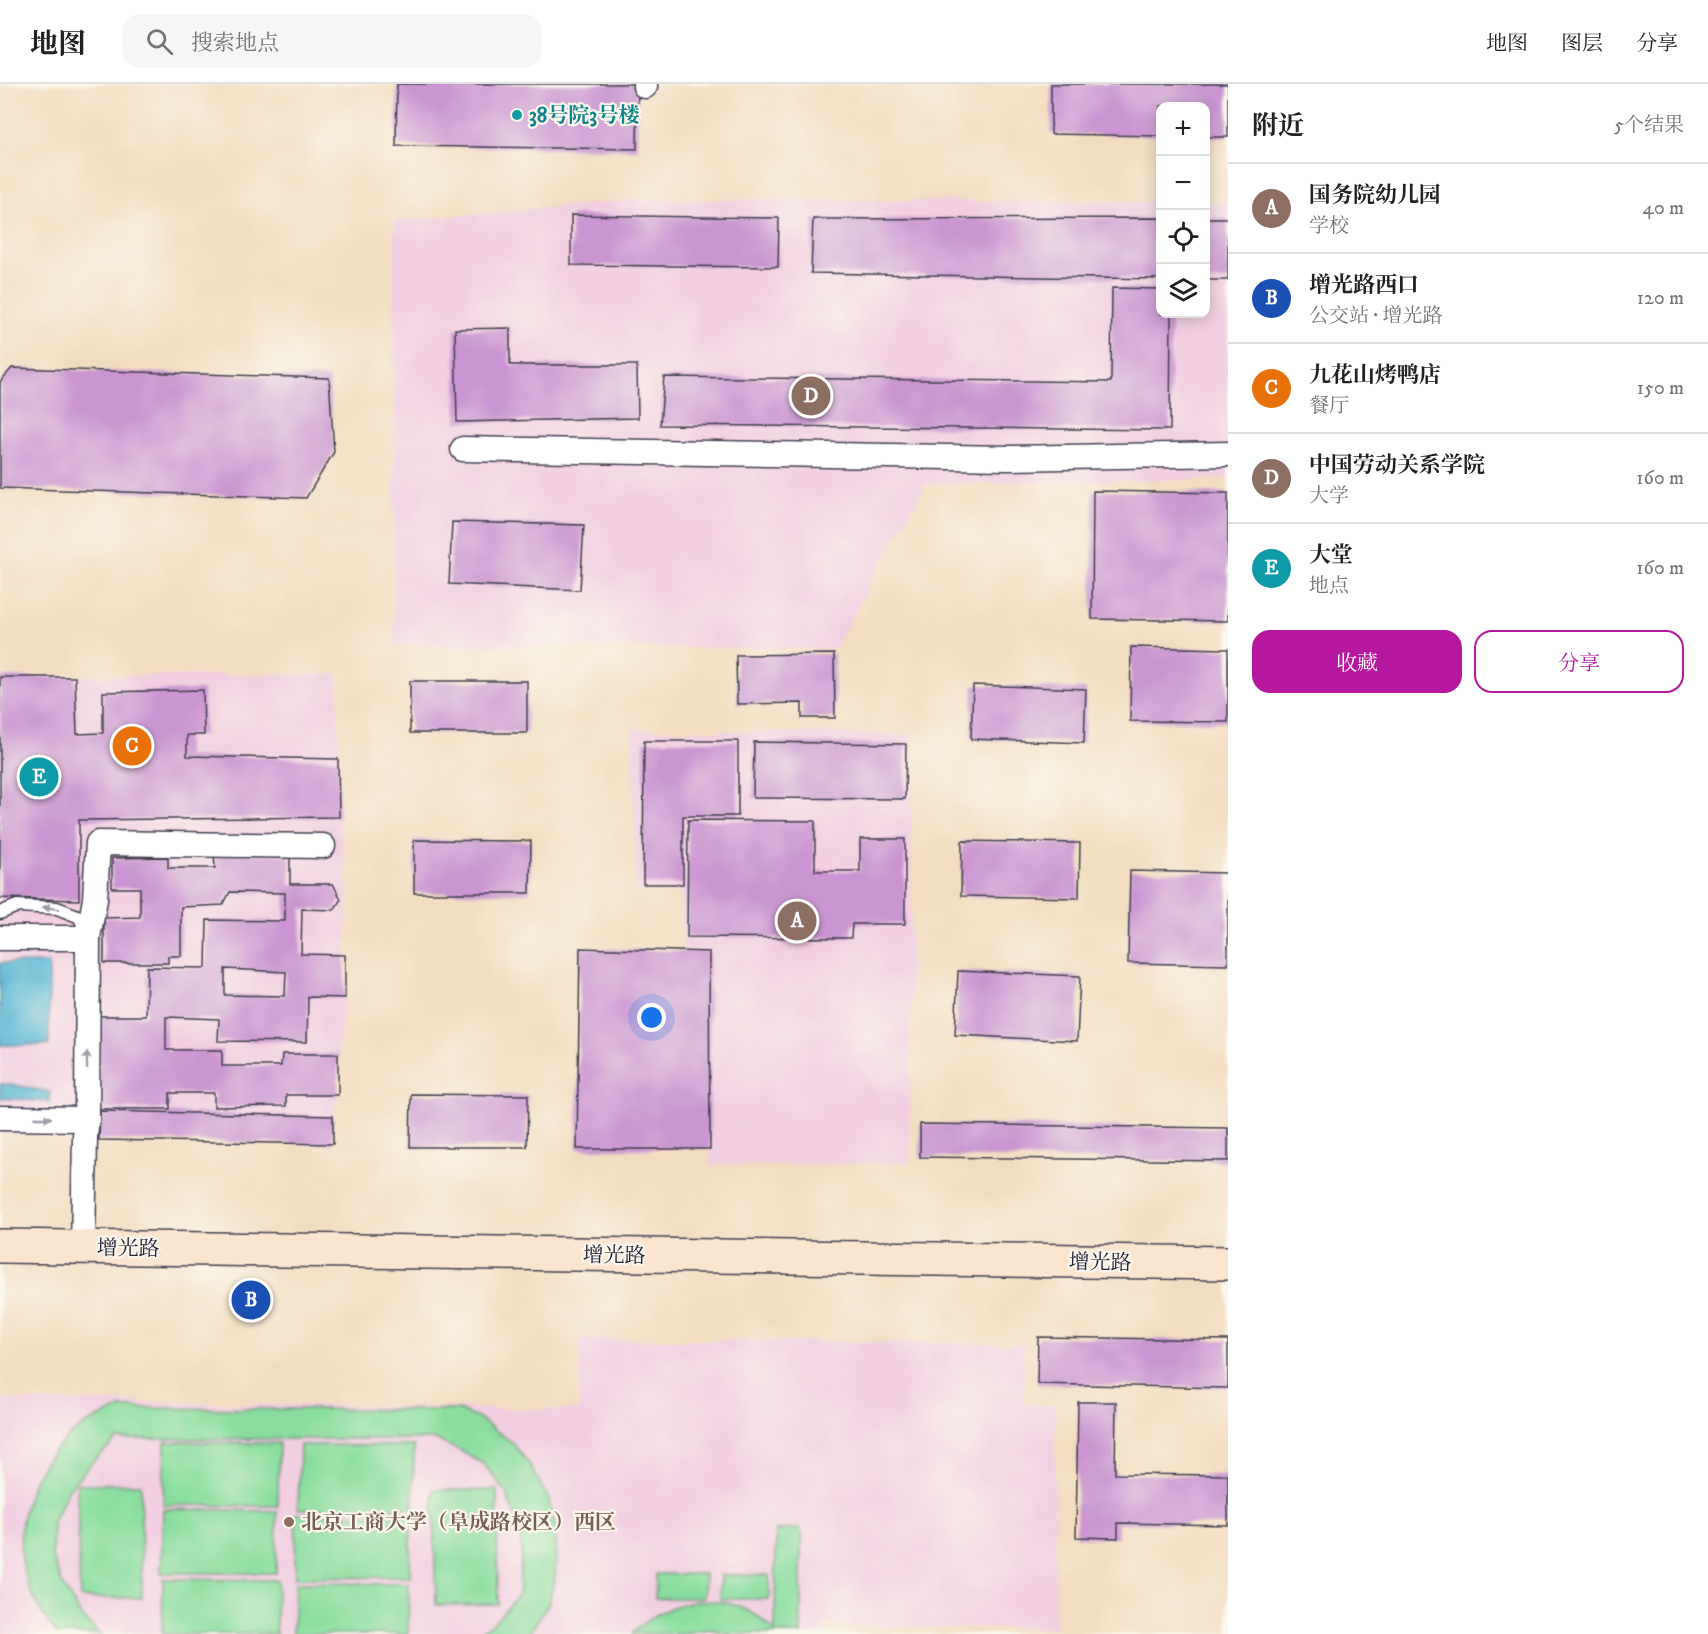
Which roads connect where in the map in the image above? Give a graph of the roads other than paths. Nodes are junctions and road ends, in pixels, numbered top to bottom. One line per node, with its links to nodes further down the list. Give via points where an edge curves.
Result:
1 (463, 449): 2 (street, via 1009,458)
2 (1228, 454)
3 (323, 846): 6 (street, via 98,843)
4 (0, 913): 6 (lane, one-way to 4, via 80,917 57,908 17,906)
5 (0, 938): 6 (street)
6 (88, 938): 8 (street, one-way to 6)
7 (0, 1118): 8 (street, one-way to 8)
8 (87, 1119): 10 (street)
9 (0, 1246): 10 (street, 增光路)
10 (83, 1247): 11 (street, 增光路)
11 (1228, 1263)

